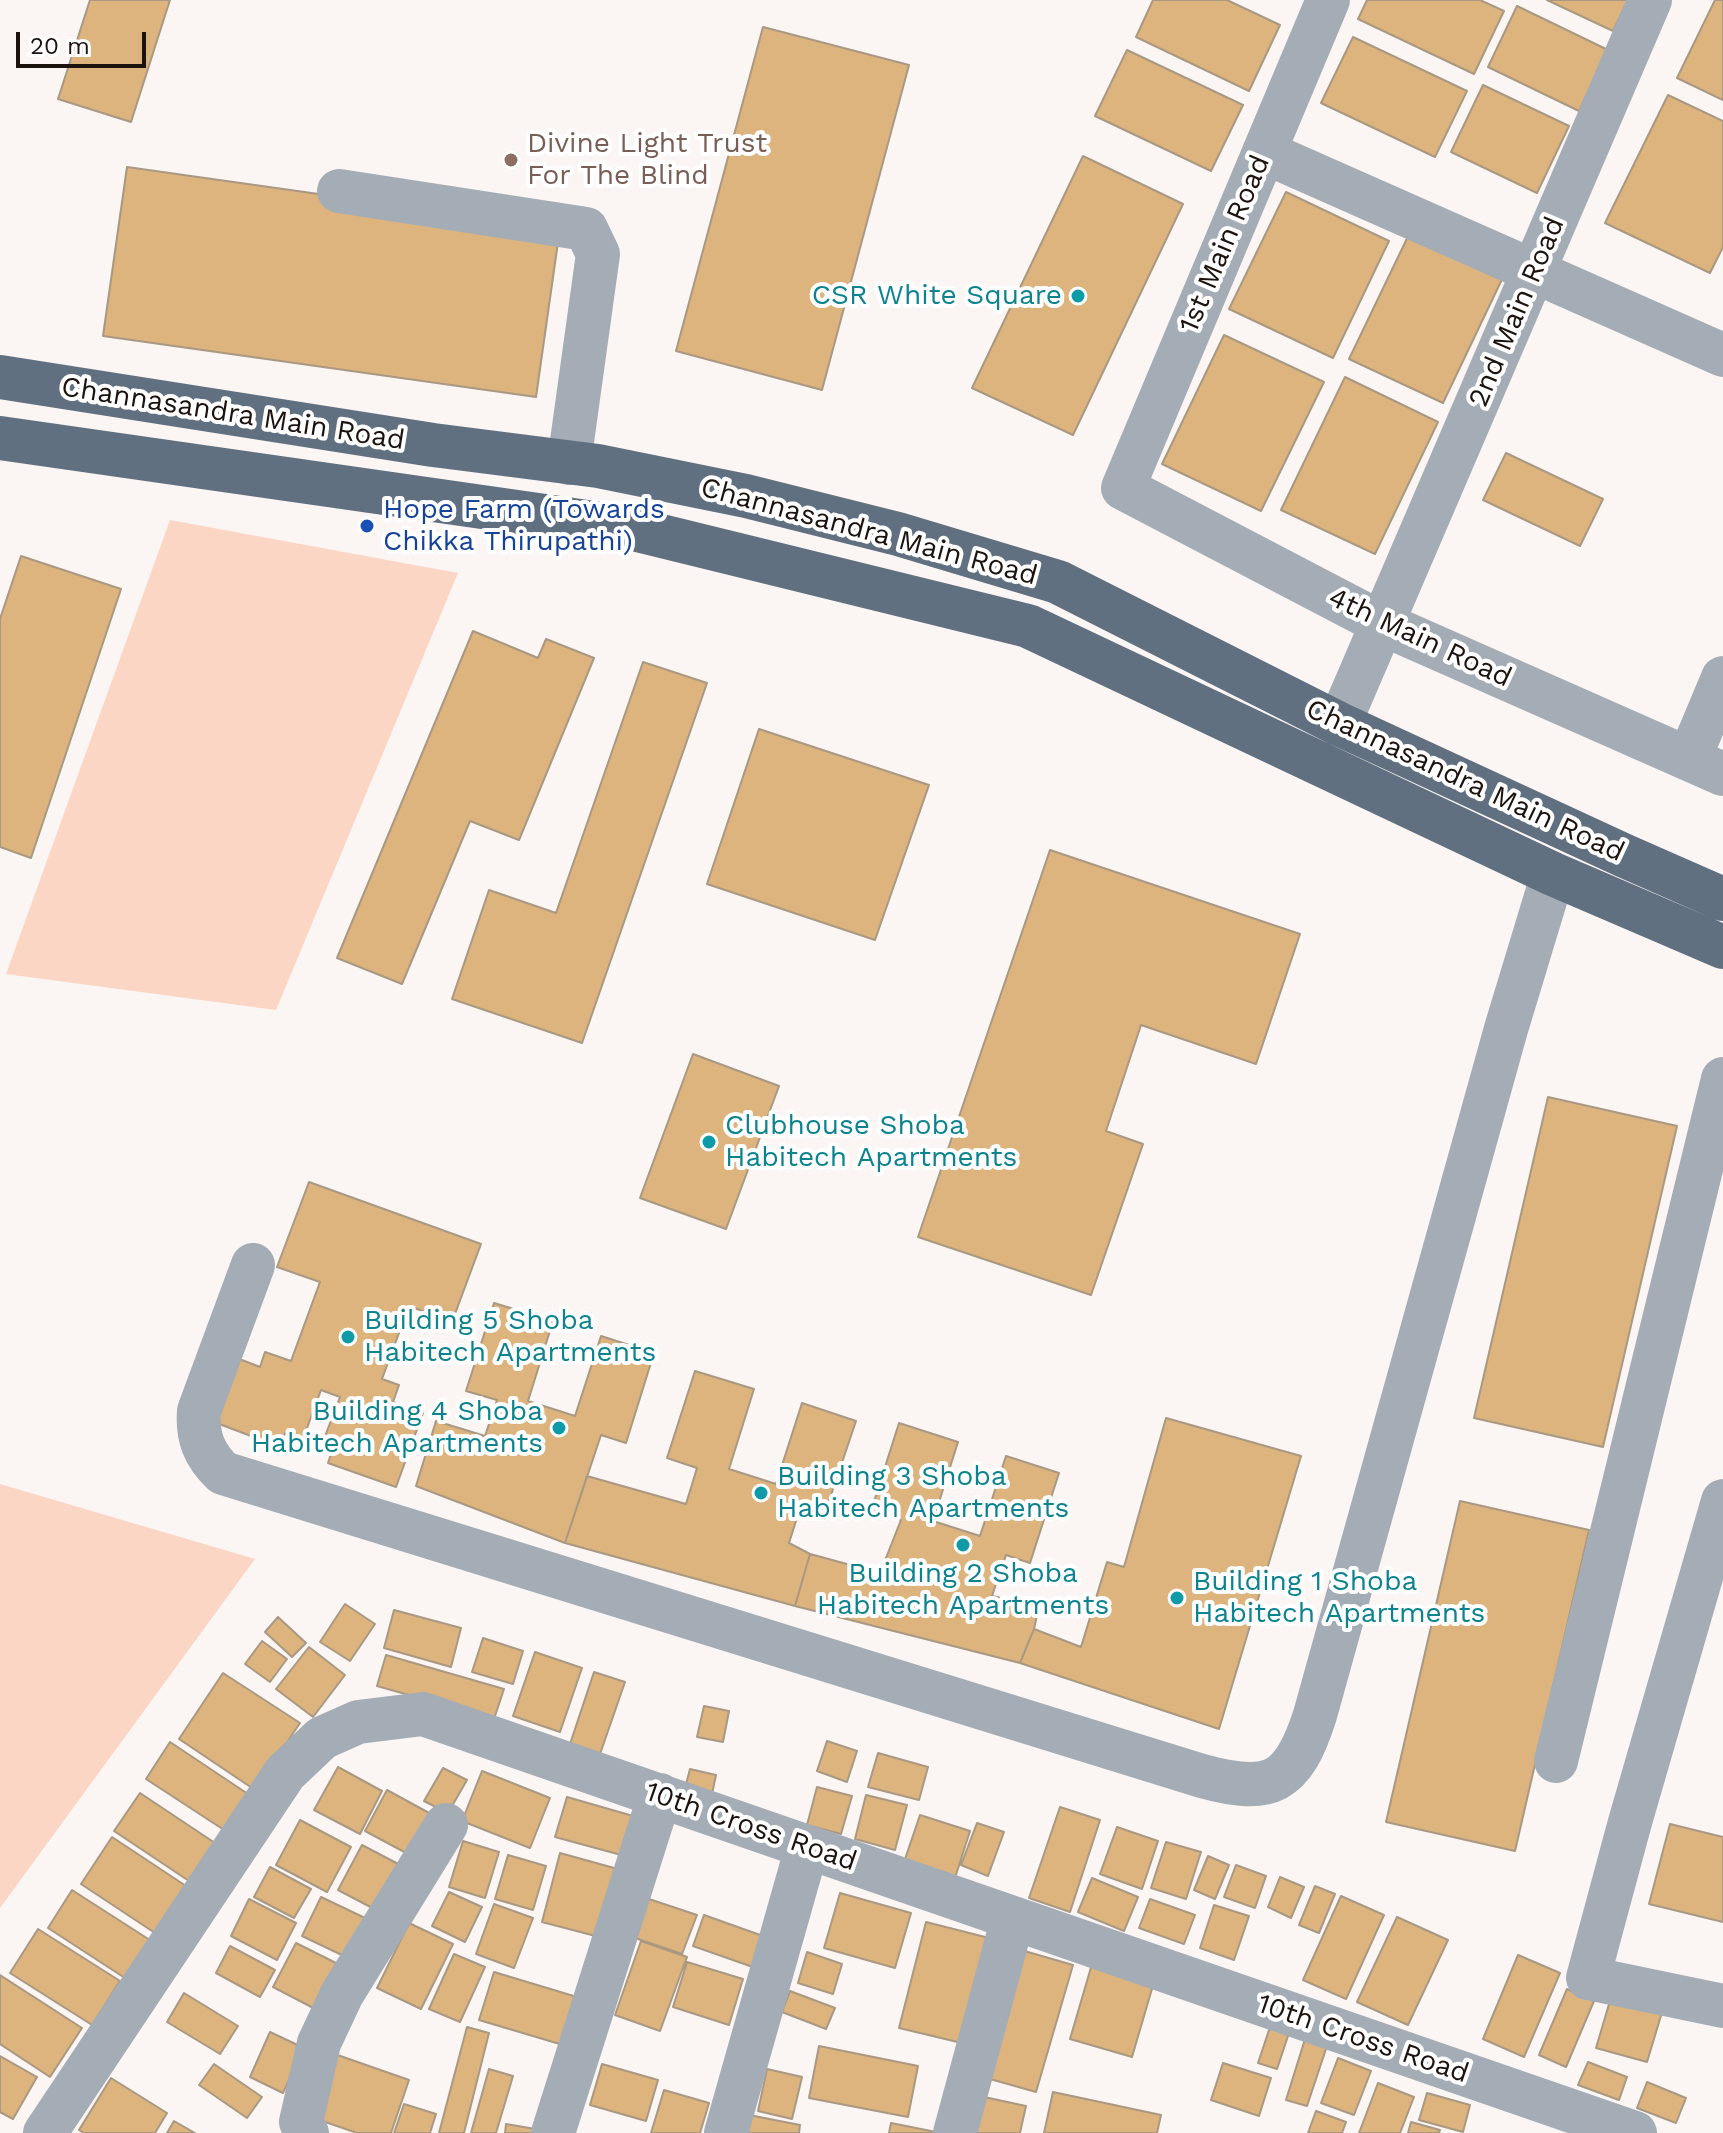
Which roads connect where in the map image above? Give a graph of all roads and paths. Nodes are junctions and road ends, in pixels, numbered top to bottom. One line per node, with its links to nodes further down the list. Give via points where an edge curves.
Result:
1 (1328, 0): 3 (street, 1st Main Road)
2 (1650, 0): 5 (street, 2nd Main Road)
3 (1264, 152): 5 (street); 10 (street, 1st Main Road)
4 (339, 191): 9 (street, via 586,229 598,254)
5 (1534, 272): 6 (street); 13 (street, 2nd Main Road)
6 (1723, 355)
7 (0, 377): 9 (main road, Channasandra Main Road)
8 (0, 439): 12 (main road, Channasandra Main Road, via 629,528)
9 (569, 463): 11 (main road, Channasandra Main Road, via 761,500)
10 (1123, 488): 13 (street, 4th Main Road)
11 (1058, 582): 12 (main road); 15 (main road, Channasandra Main Road)
12 (1028, 626): 17 (main road, Channasandra Main Road)
13 (1378, 635): 15 (street, 2nd Main Road); 16 (street, 4th Main Road)
14 (1723, 678): 16 (street)
15 (1339, 724): 18 (main road, Channasandra Main Road)
16 (1706, 766)
17 (1553, 874): 19 (main road, Channasandra Main Road); 21 (street, via 1315,1715 1301,1754 1273,1780 1247,1786 1202,1776 223,1473 202,1446 199,1411)
18 (1723, 899)
19 (1723, 947)
20 (1723, 1079): 23 (street)
21 (253, 1265)
22 (1723, 1501): 28 (street, via 1588,1978)
23 (1556, 1761)
24 (660, 1795): 26 (street, 10th Cross Road); 29 (street, 10th Cross Road, via 423,1714 358,1722 322,1738 285,1773); 31 (street)
25 (446, 1825): 30 (street, via 342,1994 319,2043 301,2122)
26 (807, 1847): 27 (street, 10th Cross Road); 32 (street)
27 (1013, 1918): 33 (street); 34 (street, 10th Cross Road)
28 (1723, 2006)
29 (45, 2133)
30 (307, 2133)
31 (553, 2133)
32 (726, 2133)
33 (955, 2133)
34 (1635, 2133)

